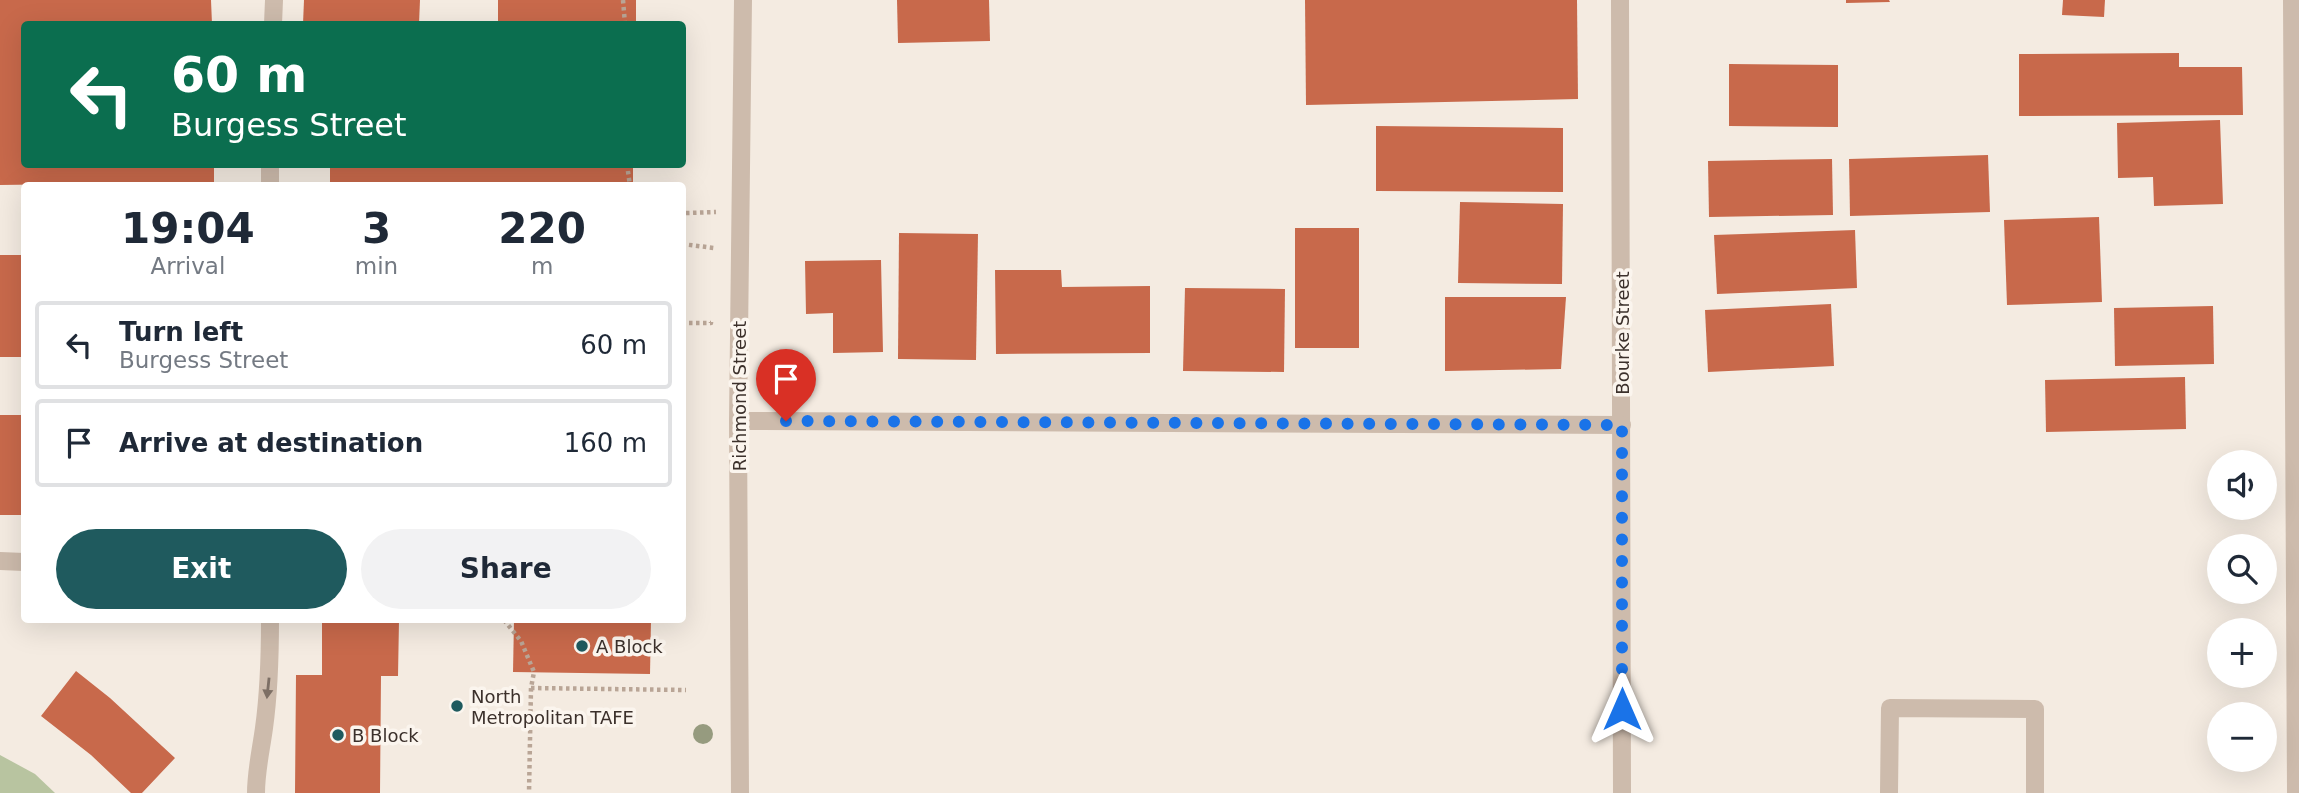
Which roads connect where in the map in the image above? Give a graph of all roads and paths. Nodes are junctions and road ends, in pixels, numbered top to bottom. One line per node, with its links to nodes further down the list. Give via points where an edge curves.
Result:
1 (274, 0): 6 (street)
2 (623, 0): 7 (path)
3 (743, 0): 10 (street, Richmond Street)
4 (1620, 0): 11 (street, Bourke Street)
5 (2292, 0): 24 (street)
6 (273, 21)
7 (625, 21)
8 (686, 244): 9 (path)
9 (722, 249)
10 (738, 421): 11 (street); 20 (street, Richmond Street)
11 (1622, 425): 21 (street, Bourke Street)
12 (0, 561): 13 (street)
13 (21, 562)
14 (270, 623): 18 (street, one-way to 18, via 270,672)
15 (506, 623): 16 (path, via 521,641 534,672)
16 (531, 688): 17 (path); 19 (path)
17 (687, 690)
18 (256, 793)
19 (529, 793)
20 (740, 793)
21 (1622, 793)
22 (1889, 793): 23 (street, via 1890,708 1903,708 2035,709)
23 (2035, 793)
24 (2296, 793)

